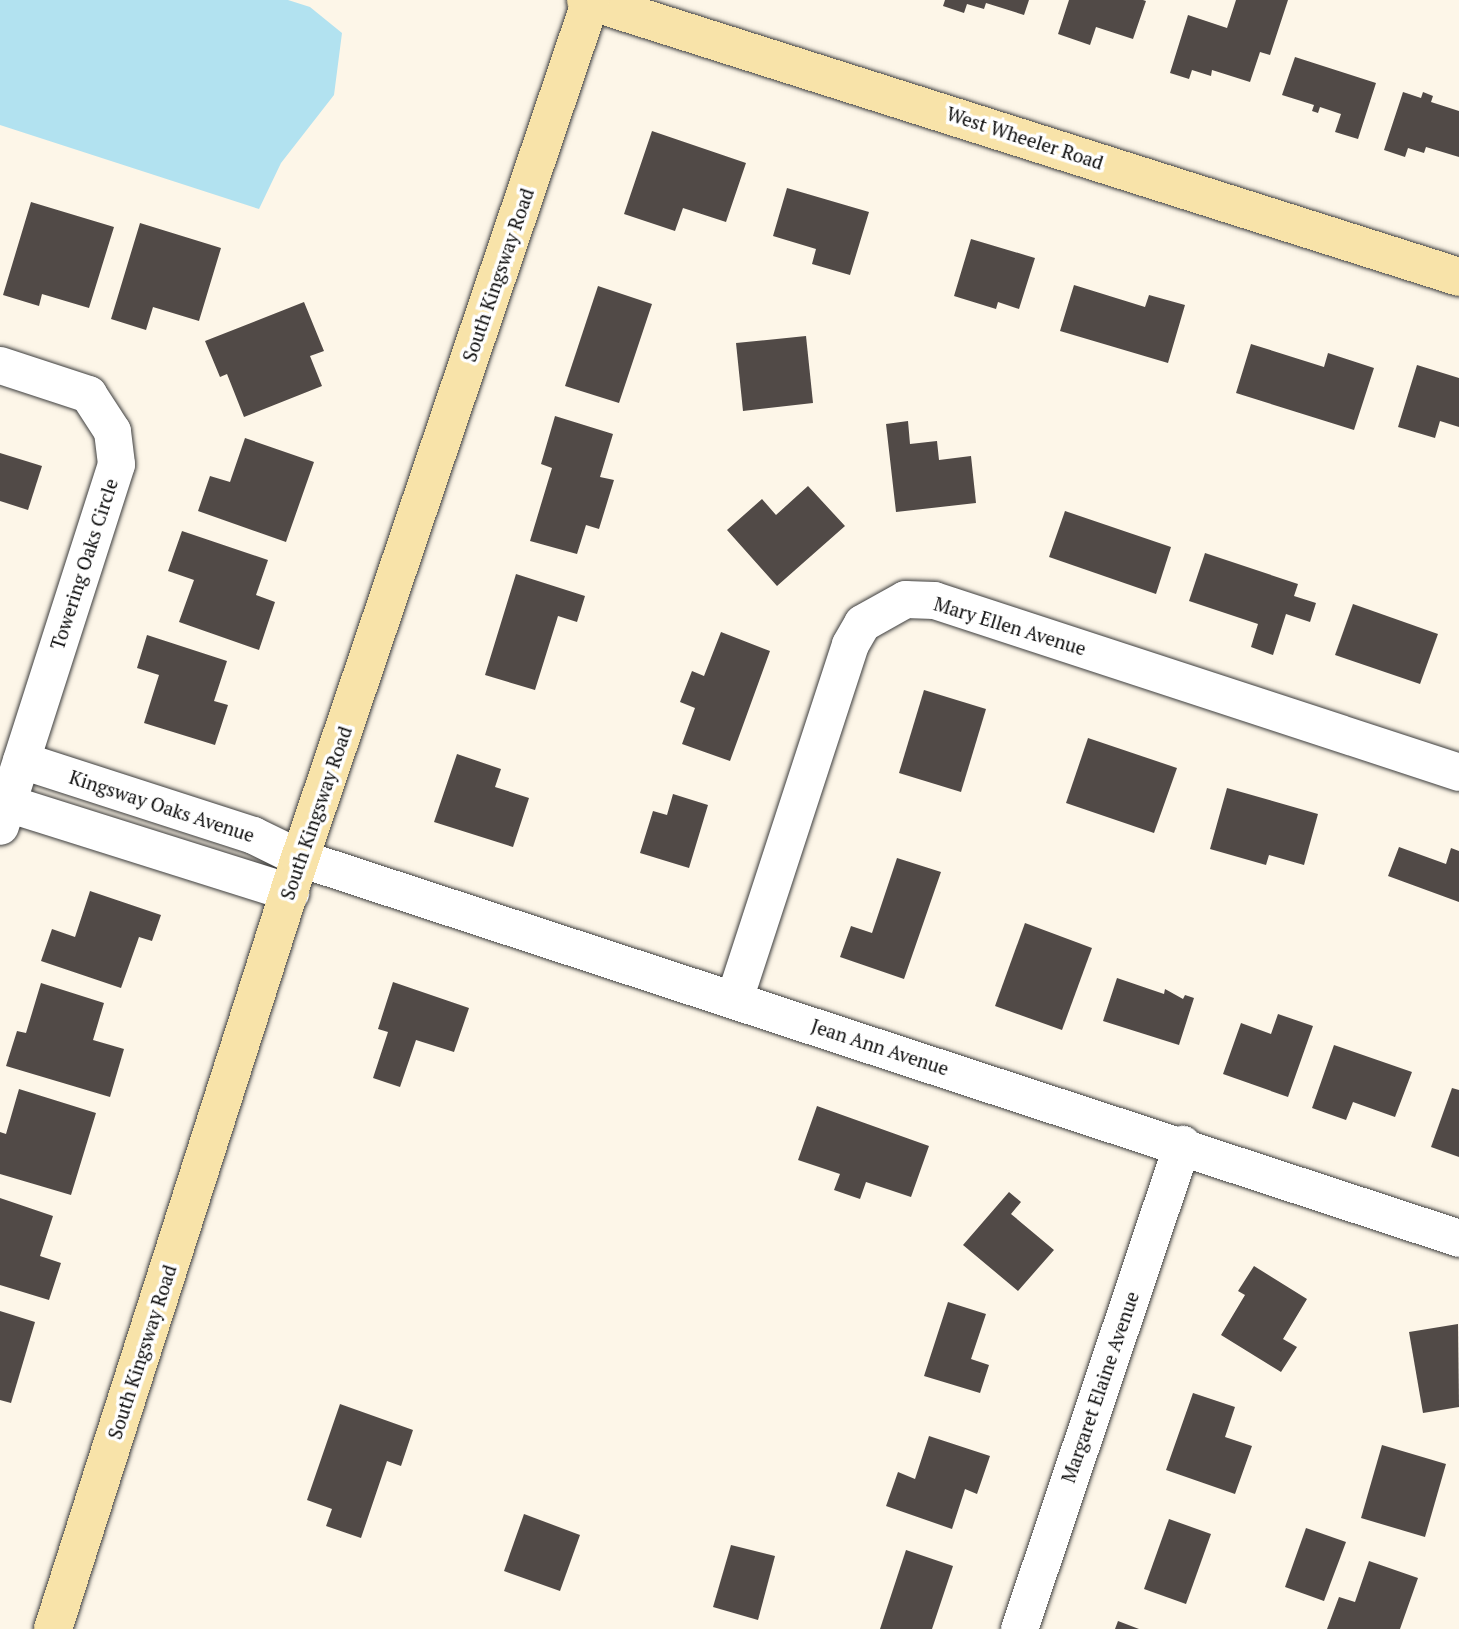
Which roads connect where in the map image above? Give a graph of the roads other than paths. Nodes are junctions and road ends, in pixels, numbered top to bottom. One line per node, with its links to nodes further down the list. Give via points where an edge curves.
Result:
1 (589, 1): 2 (street, West Wheeler Road); 7 (street, South Kingsway Road)
2 (1459, 276)
3 (0, 365): 4 (street, Towering Oaks Circle, via 88,394 112,431 116,464)
4 (22, 760): 6 (street, Towering Oaks Circle); 7 (street, Kingsway Oaks Avenue, via 253,835)
5 (1459, 772): 8 (street, Mary Ellen Avenue, via 934,600 905,599 862,623 850,644)
6 (4, 815): 7 (street)
7 (295, 875): 8 (street, Jean Ann Avenue); 11 (street, South Kingsway Road)
8 (734, 999): 9 (street, Jean Ann Avenue)
9 (1182, 1144): 10 (street, Jean Ann Avenue); 12 (street, Margaret Elaine Avenue)
10 (1459, 1238)
11 (53, 1629)
12 (1019, 1629)

